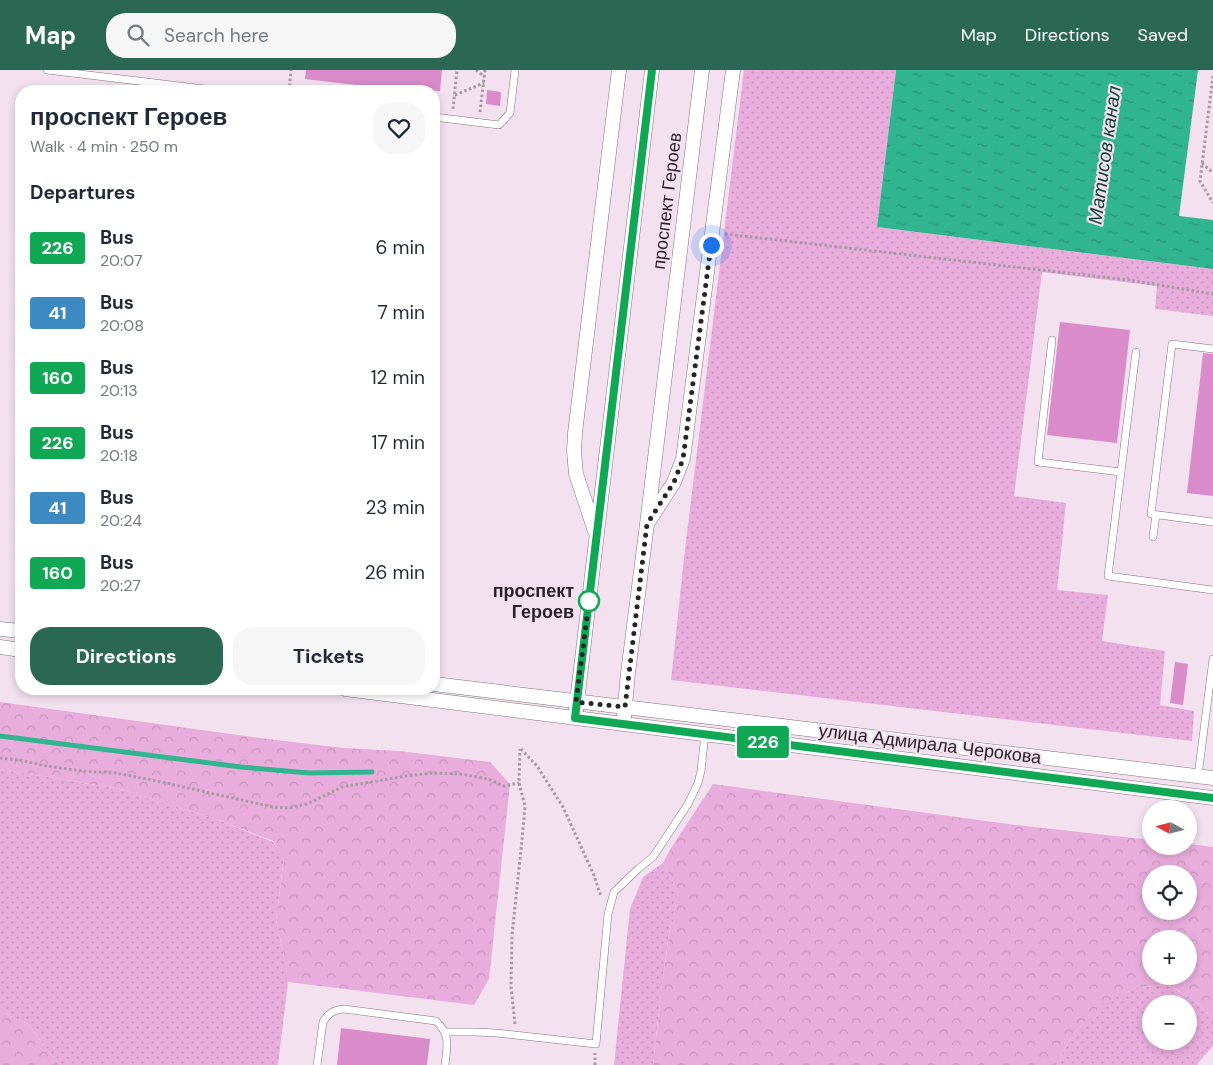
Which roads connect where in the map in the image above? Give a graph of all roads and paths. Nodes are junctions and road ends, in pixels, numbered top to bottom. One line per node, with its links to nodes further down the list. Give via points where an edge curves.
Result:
1 (47, 70): 14 (lane)
2 (291, 70): 15 (path)
3 (458, 70): 16 (path)
4 (476, 70): 11 (path)
5 (485, 70): 11 (path)
6 (515, 70): 19 (lane, via 510,113 500,125)
7 (619, 70): 32 (street, via 574,442 576,474)
8 (652, 70): 32 (street, проспект Героев)
9 (702, 70): 31 (street, проспект Героев)
10 (733, 70): 31 (street, via 683,459 674,482)
11 (485, 76): 13 (path)
12 (1213, 76): 20 (path)
13 (484, 83): 16 (path); 19 (path)
14 (171, 85)
15 (290, 85)
16 (454, 95): 18 (path)
17 (440, 118): 18 (lane)
18 (451, 120): 19 (lane)
19 (479, 123)
20 (1202, 163): 21 (path); 22 (path, via 1200,181)
21 (1213, 174)
22 (1213, 203)
23 (724, 234): 24 (path, via 1129,280)
24 (1213, 294)
25 (1052, 340): 28 (lane, via 1038,462)
26 (1213, 349): 29 (lane, via 1172,344 1151,514)
27 (1136, 352): 28 (lane)
28 (1121, 472): 34 (lane, via 1108,576)
29 (1156, 515): 30 (lane); 33 (lane)
30 (1213, 522)
31 (647, 524): 43 (street, проспект Героев)
32 (596, 536): 42 (street, проспект Героев)
33 (1153, 537)
34 (1213, 590)
35 (0, 629): 36 (street)
36 (15, 630)
37 (0, 647): 38 (street)
38 (15, 649)
39 (1213, 659): 48 (lane)
40 (440, 685): 42 (street, улица Адмирала Черокова)
41 (393, 695): 44 (street, улица Адмирала Черокова)
42 (576, 702): 43 (street, улица Адмирала Черокова); 44 (street, проспект Героев)
43 (625, 707): 45 (street, проспект Героев); 48 (street, улица Адмирала Черокова)
44 (575, 718): 45 (street, улица Адмирала Черокова)
45 (623, 724): 46 (street, улица Адмирала Черокова)
46 (705, 734): 51 (street, улица Адмирала Черокова); 52 (lane, via 701,771 688,804 653,857 614,892)
47 (0, 758): 50 (path, via 110,772 288,808 307,804 342,787 406,776 461,774 504,786)
48 (1198, 776): 49 (street, улица Адмирала Черокова)
49 (1213, 778)
50 (519, 783): 52 (path, via 520,749 537,766 562,807); 54 (path, via 524,806 512,935 511,987)
51 (1213, 798)
52 (608, 914): 54 (lane, via 596,1044)
53 (445, 1032): 54 (lane); 55 (lane, via 436,1021 344,1009 333,1011 323,1022); 56 (lane)
54 (516, 1035)
55 (317, 1065)
56 (445, 1065)

